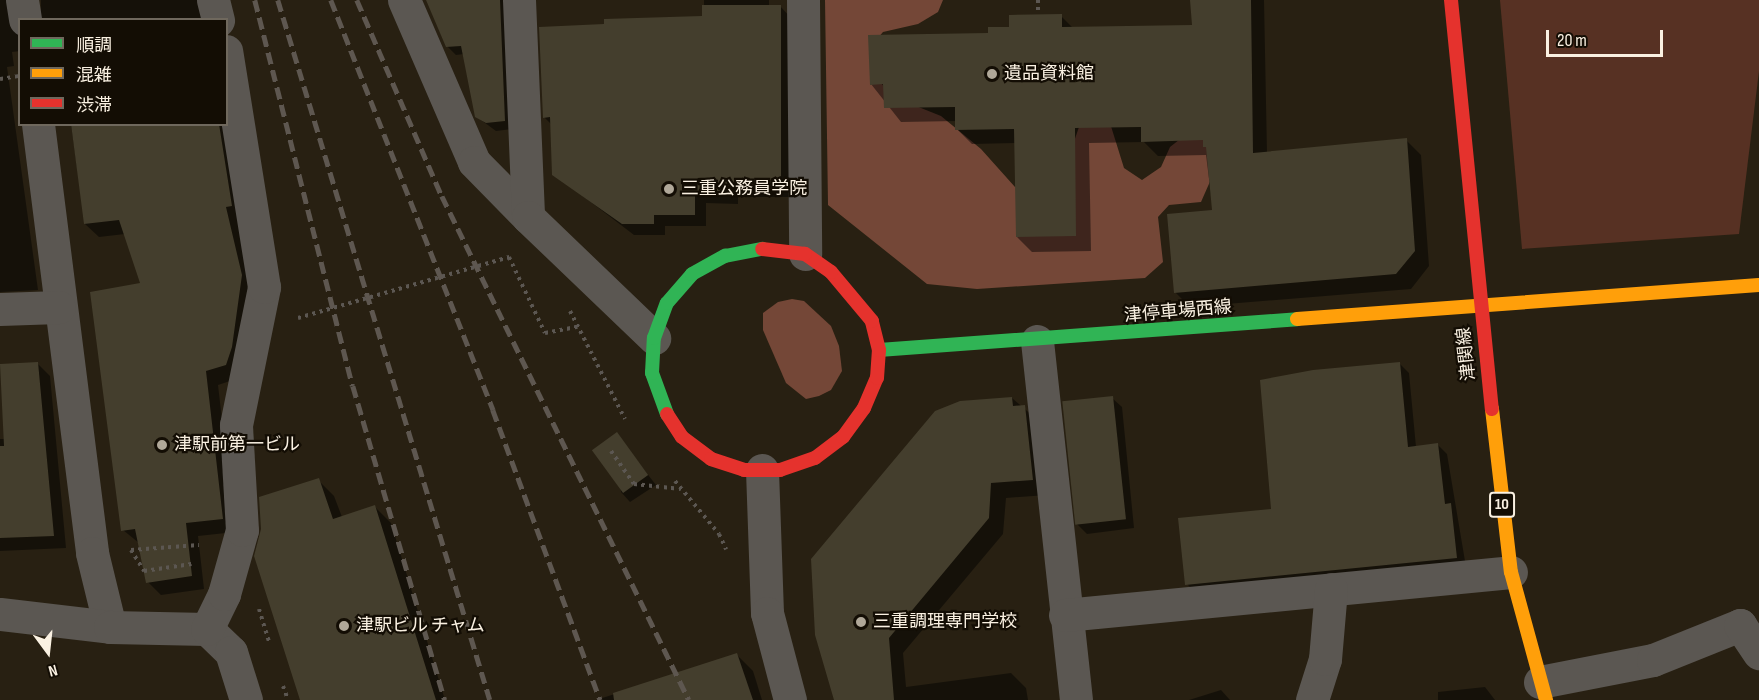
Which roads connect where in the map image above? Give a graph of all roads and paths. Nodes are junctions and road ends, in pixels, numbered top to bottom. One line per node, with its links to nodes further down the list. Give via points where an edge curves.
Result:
1 (22, 0): 9 (street)
2 (213, 0): 10 (street)
3 (404, 0): 15 (street, via 474,162)
4 (519, 0): 15 (street)
5 (803, 0): 16 (street)
6 (1038, 0): 8 (path)
7 (1451, 0): 18 (main road, 津関線 / 10)
8 (1038, 15)
9 (25, 18)
10 (218, 18)
11 (228, 59): 36 (street, via 264,288 236,425 242,530 224,594)
12 (18, 76): 13 (path)
13 (0, 79)
14 (38, 126): 19 (street)
15 (528, 217): 23 (street)
16 (805, 254): 23 (main road, via 762,249 725,256 692,274 667,303); 25 (main road, via 831,272 858,302 872,321)
17 (1759, 285): 18 (main road, 津停車場西線)
18 (1480, 305): 24 (main road, 津停車場西線); 31 (main road, 津関線 / 10)
19 (59, 308): 20 (street); 35 (street, via 92,553)
20 (0, 309)
21 (298, 318): 22 (path, bridge, via 509,257 546,333)
22 (577, 327)
23 (654, 338): 27 (main road, via 652,374 662,407 682,437 711,459 744,470)
24 (1037, 341): 25 (main road, 津停車場西線); 34 (street)
25 (879, 350): 27 (main road, via 877,378 864,408 843,437 814,458 780,470)
26 (611, 451): 28 (path, via 634,484)
27 (762, 470): 40 (street, via 767,613)
28 (682, 489)
29 (190, 564): 30 (path)
30 (144, 571)
31 (1511, 572): 32 (street); 38 (main road, 津関線 / 10)
32 (1330, 589): 34 (street); 42 (street, via 1325,659)
33 (0, 614): 35 (street)
34 (1065, 615): 41 (street)
35 (110, 627): 36 (street)
36 (207, 629): 39 (street, via 231,652)
37 (1759, 653): 38 (street, via 1740,625 1653,660)
38 (1543, 691)
39 (246, 700)
40 (790, 700)
41 (1076, 700)
42 (1312, 700)

